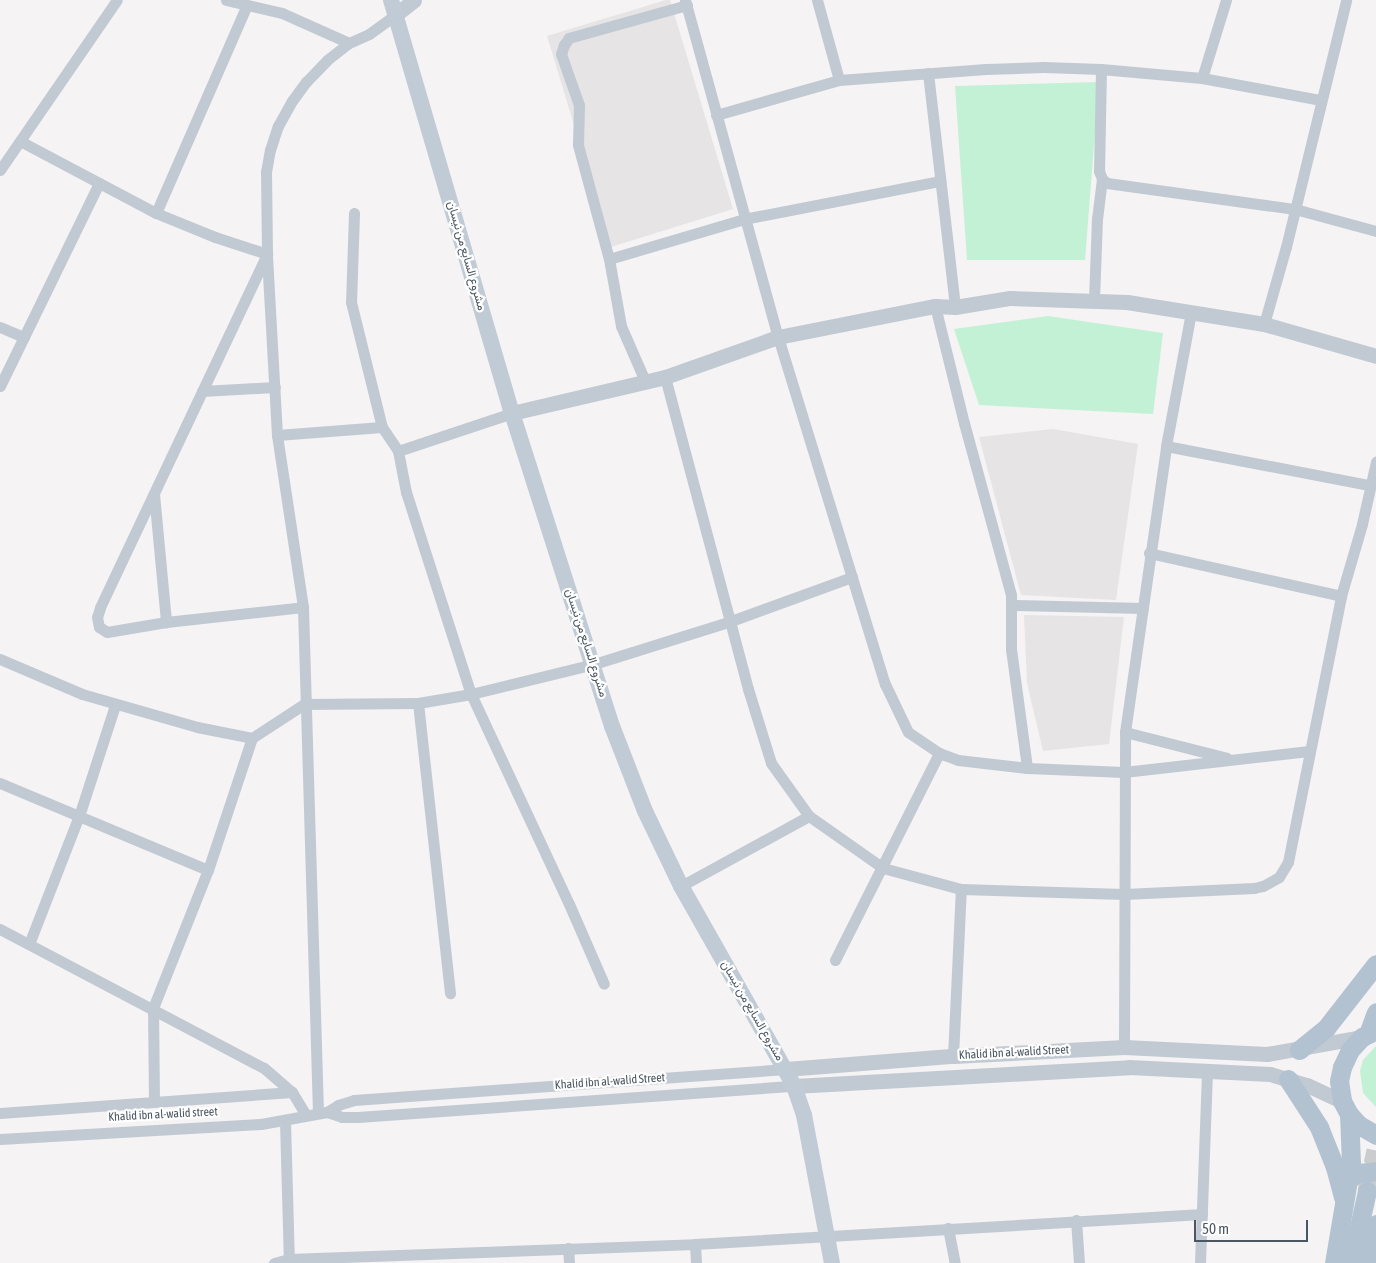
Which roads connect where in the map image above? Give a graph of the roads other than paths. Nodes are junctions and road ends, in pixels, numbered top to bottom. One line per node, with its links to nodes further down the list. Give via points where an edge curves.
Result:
1 (117, 0): 17 (street)
2 (226, 0): 8 (street)
3 (414, 0): 9 (street)
4 (818, 0): 14 (street)
5 (1226, 0): 13 (street)
6 (1346, 0): 15 (street)
7 (686, 3): 16 (street); 28 (street, via 569,38 561,54 579,104 578,145)
8 (247, 5): 10 (street, via 282,13); 23 (street)
9 (393, 8): 10 (street, via 383,26); 43 (main road, مشروع السابع من نيسان)
10 (349, 43): 27 (street, via 306,82 278,126 266,172)
11 (1101, 69): 12 (street, via 1044,67); 13 (street); 19 (street, via 1099,171)
12 (928, 73): 14 (street); 20 (street)
13 (1202, 78): 15 (street)
14 (839, 80): 16 (street)
15 (1321, 100): 22 (street)
16 (716, 115): 25 (street)
17 (20, 141): 18 (street); 21 (street)
18 (0, 170)
19 (1102, 178): 22 (street, via 1115,186); 29 (street)
20 (940, 181): 25 (street); 31 (street)
21 (99, 183): 23 (street); 35 (street)
22 (1295, 209): 26 (street); 33 (street)
23 (156, 213): 27 (street)
24 (354, 213): 44 (street, via 350,302)
25 (744, 219): 28 (street); 36 (street)
26 (1376, 231)
27 (267, 254): 41 (street); 42 (street)
28 (609, 259): 39 (street, via 621,326)
29 (1094, 300): 31 (street, via 1010,298); 32 (street)
30 (935, 306): 31 (street); 36 (street); 54 (street)
31 (954, 307)
32 (1191, 312): 33 (street); 46 (street)
33 (1264, 324): 37 (street)
34 (0, 327): 35 (street)
35 (24, 337): 40 (street)
36 (778, 337): 38 (street); 52 (street)
37 (1376, 356)
38 (665, 376): 39 (street); 57 (street)
39 (645, 382): 43 (street)
40 (0, 386)
41 (275, 387): 42 (street); 45 (street)
42 (202, 391): 50 (street)
43 (512, 414): 47 (street); 60 (main road, مشروع السابع من نيسان)
44 (382, 428): 45 (street); 47 (street)
45 (277, 436): 55 (street)
46 (1166, 446): 49 (street); 51 (street)
47 (398, 451): 61 (street, via 406,492)
48 (1376, 462): 49 (street)
49 (1369, 485): 53 (street, via 1362,524)
50 (154, 494): 58 (street); 58 (street, via 97,617 99,627 108,632)
51 (1150, 553): 53 (street); 56 (street)
52 (852, 577): 57 (street); 68 (street, via 885,684 908,732)
53 (1341, 596): 67 (street)
54 (1011, 605): 56 (street); 70 (street, via 1011,649)
55 (303, 607): 58 (street); 64 (street)
56 (1143, 608): 65 (street)
57 (732, 620): 60 (street); 74 (street, via 748,689 771,763)
58 (166, 622)
59 (0, 658): 63 (street, via 82,694)
60 (594, 664): 61 (street); 77 (main road, مشروع السابع من نيسان, via 612,726 645,812)
61 (470, 694): 62 (street); 84 (street, via 570,904)
62 (418, 703): 64 (street); 85 (street)
63 (115, 704): 66 (street, via 197,727); 73 (street)
64 (304, 704): 66 (street); 99 (street)
65 (1125, 732): 69 (street); 71 (street)
66 (252, 738): 76 (street)
67 (1309, 751): 69 (street); 79 (street, via 1288,862 1278,877 1254,888)
68 (939, 753): 70 (street, via 958,760); 75 (street)
69 (1234, 760): 71 (street)
70 (1028, 768): 71 (street)
71 (1124, 772): 79 (street)
72 (0, 783): 73 (street)
73 (79, 816): 76 (street); 81 (street)
74 (809, 816): 75 (street); 77 (street)
75 (883, 868): 78 (street); 82 (street)
76 (208, 870): 86 (street)
77 (681, 886): 92 (main road, مشروع السابع من نيسان)
78 (961, 889): 79 (street); 91 (street)
79 (1124, 894): 89 (street)
80 (0, 929): 81 (street)
81 (29, 944): 86 (street)
82 (835, 960)
83 (1376, 964): 90 (main road, via 1326,1028)
84 (604, 984)
85 (450, 993)
86 (153, 1008): 96 (street, via 264,1068); 97 (street)
87 (1376, 1012): 88 (main road)
88 (1369, 1034): 90 (street, Khalid ibn al-walid Street); 98 (main road, via 1350,1050 1342,1067 1339,1082)
89 (1124, 1047): 90 (street, Khalid ibn al-walid Street, via 1268,1054); 91 (street, Khalid ibn al-walid Street)
90 (1299, 1050)
91 (953, 1056): 92 (street, Khalid ibn al-walid Street)
92 (786, 1069): 95 (main road, مشروع السابع من نيسان); 99 (street, Khalid ibn al-walid Street, via 354,1100)
93 (1207, 1069): 94 (street, via 1270,1074); 95 (street, via 1129,1067); 109 (street)
94 (1288, 1079): 98 (street); 108 (main road, via 1310,1110 1328,1147)
95 (794, 1086): 99 (street, Khalid ibn al-walid Street, via 358,1117); 113 (main road, مشروع السابع من نيسان, via 804,1115)
96 (292, 1092): 97 (street); 101 (street)
97 (154, 1102): 100 (street)
98 (1345, 1107): 103 (main road, via 1359,1125); 106 (main road, via 1352,1146)
99 (323, 1112): 101 (street, Khalid ibn al-walid street)
100 (0, 1113)
101 (306, 1116): 102 (street, Khalid ibn al-walid street)
102 (285, 1121): 104 (street, Khalid ibn al-walid street); 117 (street)
103 (1376, 1135)
104 (0, 1138)
105 (1376, 1171): 106 (main road, via 1358,1173)
106 (1349, 1179): 108 (main road)
107 (1367, 1192): 126 (main road)
108 (1345, 1207): 125 (main road)
109 (1202, 1214): 110 (street); 124 (street)
110 (1076, 1220): 112 (street); 123 (street)
111 (1376, 1224): 127 (main road)
112 (948, 1228): 113 (street); 122 (street)
113 (826, 1235): 114 (street); 121 (main road, مشروع السابع من نيسان)
114 (695, 1244): 115 (street); 120 (street)
115 (568, 1248): 116 (street); 119 (street)
116 (430, 1259): 117 (street)
117 (289, 1261): 118 (street)
118 (274, 1263)
119 (569, 1263)
120 (696, 1263)
121 (832, 1263)
122 (955, 1263)
123 (1079, 1263)
124 (1200, 1263)
125 (1334, 1263)
126 (1351, 1263)
127 (1368, 1263)

